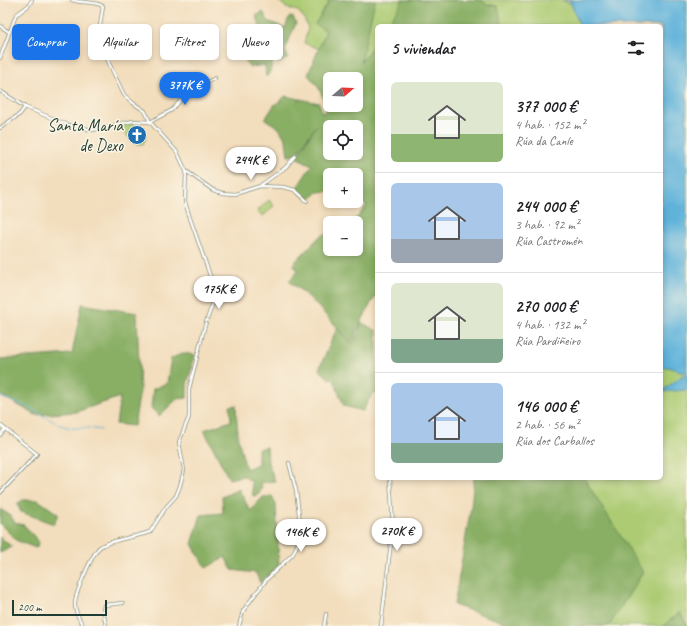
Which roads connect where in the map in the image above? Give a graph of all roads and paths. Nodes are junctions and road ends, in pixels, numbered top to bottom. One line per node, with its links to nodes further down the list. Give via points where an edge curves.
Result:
1 (32, 0): 4 (street, via 16,15)
2 (72, 0): 9 (street, via 96,1 103,6 100,44 124,95 145,111)
3 (0, 26): 4 (street)
4 (9, 32): 5 (street)
5 (0, 58)
6 (215, 78): 9 (street, via 188,92 172,110)
7 (0, 91): 8 (street)
8 (25, 107): 9 (street, via 68,125 93,130 133,121); 10 (street, via 20,114)
9 (150, 122): 12 (street, via 177,152)
10 (0, 128)
11 (295, 156): 13 (street, via 286,167)
12 (186, 171): 13 (street, via 208,187 223,193 235,194); 23 (street, via 185,202 214,290 214,300 189,389 189,417 180,442 184,470 176,496 150,532 99,547 84,575 74,603)
13 (260, 186): 14 (street, via 295,190)
14 (307, 201)
15 (0, 425): 16 (street)
16 (5, 429): 17 (street); 20 (street, via 37,454)
17 (0, 435)
18 (289, 463): 25 (street, via 296,490 299,541 293,554 267,579 243,611)
19 (390, 480): 27 (street, via 393,526)
20 (0, 493)
21 (123, 604): 24 (street, via 104,605 102,610)
22 (326, 614): 26 (street)
23 (83, 626)
24 (106, 626)
25 (239, 626)
26 (324, 626)
27 (382, 626)

